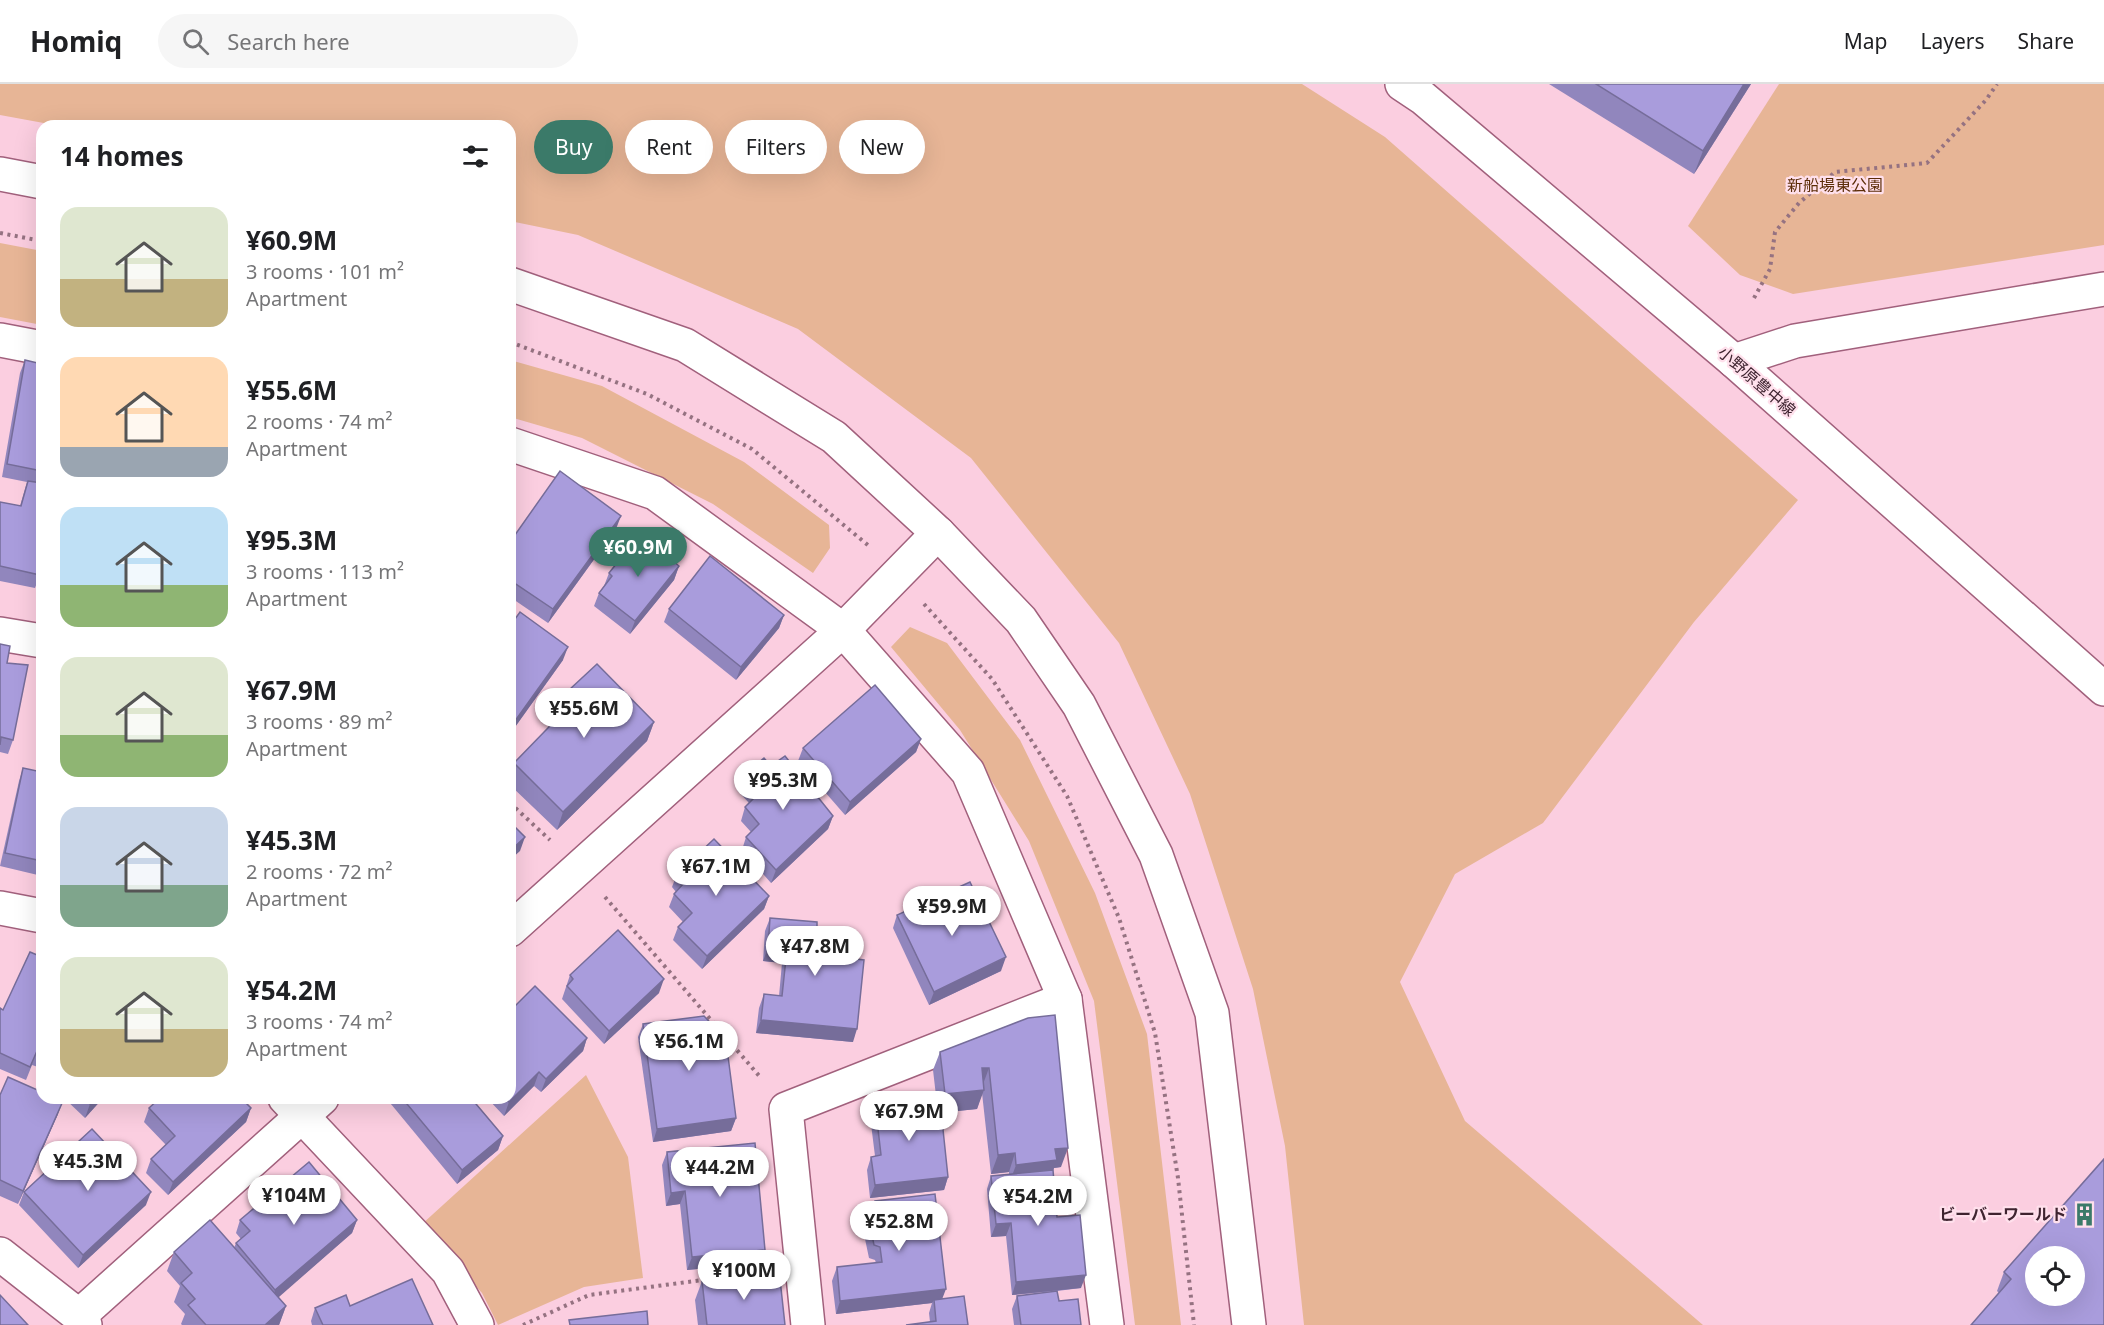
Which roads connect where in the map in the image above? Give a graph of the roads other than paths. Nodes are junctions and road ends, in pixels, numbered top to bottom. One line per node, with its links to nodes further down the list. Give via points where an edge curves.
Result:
1 (1402, 84): 8 (street, 小野原豊中線)
2 (0, 174): 3 (street)
3 (36, 181)
4 (516, 286): 10 (street, via 686,345 834,437)
5 (2104, 289): 8 (street, via 1795,341)
6 (0, 340): 7 (street)
7 (36, 347)
8 (1734, 361): 14 (street, 小野原豊中線)
9 (516, 446): 11 (street, via 655,493)
10 (938, 533): 11 (street); 25 (street, via 1021,620 1079,705 1156,855 1212,1013)
11 (843, 630): 17 (street); 18 (street, via 968,772)
12 (0, 634): 13 (street)
13 (36, 640)
14 (2104, 689)
15 (0, 908): 16 (street)
16 (36, 915)
17 (516, 925)
18 (1065, 999): 23 (street, via 786,1109); 24 (street)
19 (303, 1104): 21 (street); 22 (street, via 448,1271)
20 (0, 1254): 21 (street)
21 (82, 1321)
22 (477, 1325)
23 (808, 1325)
24 (1107, 1325)
25 (1249, 1325)

